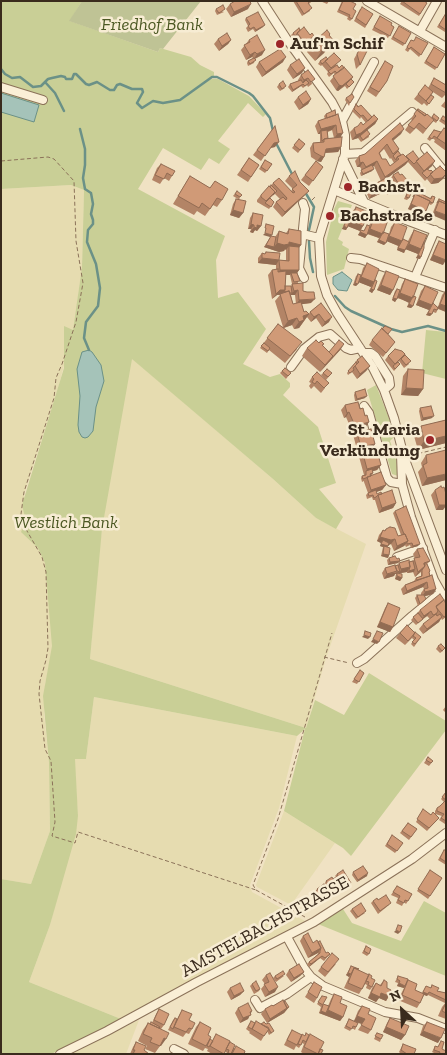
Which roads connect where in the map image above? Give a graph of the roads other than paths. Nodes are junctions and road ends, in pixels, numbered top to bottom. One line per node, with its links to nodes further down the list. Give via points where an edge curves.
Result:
1 (263, 1): 10 (street)
2 (367, 1): 4 (street)
3 (438, 1): 4 (street)
4 (420, 31): 5 (street)
5 (446, 47)
6 (374, 62): 10 (street)
7 (1, 87): 8 (street)
8 (43, 100)
9 (412, 112): 12 (street, via 363,153)
10 (342, 120): 12 (street)
11 (425, 148): 13 (street)
12 (344, 156): 14 (street); 16 (street)
13 (446, 174)
14 (334, 190): 16 (street); 19 (street)
15 (306, 202): 19 (street)
16 (364, 202): 17 (street)
17 (434, 230): 18 (street); 21 (street)
18 (446, 235)
19 (310, 236): 22 (street, via 299,268); 24 (street, via 325,289)
20 (351, 258): 21 (street)
21 (416, 277): 23 (street)
22 (304, 278)
23 (446, 288)
24 (362, 350): 25 (street, via 346,348 330,334 319,337 304,349); 27 (street, via 375,356 389,378 390,385 384,390)
25 (291, 367)
26 (364, 406): 28 (street, via 369,413 387,478)
27 (403, 453): 28 (street, via 400,456); 31 (street)
28 (402, 484): 29 (street)
29 (423, 548): 30 (street); 32 (street)
30 (398, 556)
31 (446, 570)
32 (440, 593): 33 (street); 34 (street)
33 (446, 601)
34 (357, 663)
35 (446, 833): 36 (street, AMSTELBACHSTRASSE, via 412,859)
36 (287, 936): 37 (street); 41 (street, AMSTELBACHSTRASSE)
37 (311, 978): 38 (street, via 260,1008); 39 (street, via 385,1012 418,1018)
38 (255, 1000)
39 (446, 1029)
40 (174, 1049): 42 (street)
41 (60, 1054)
42 (184, 1054)

